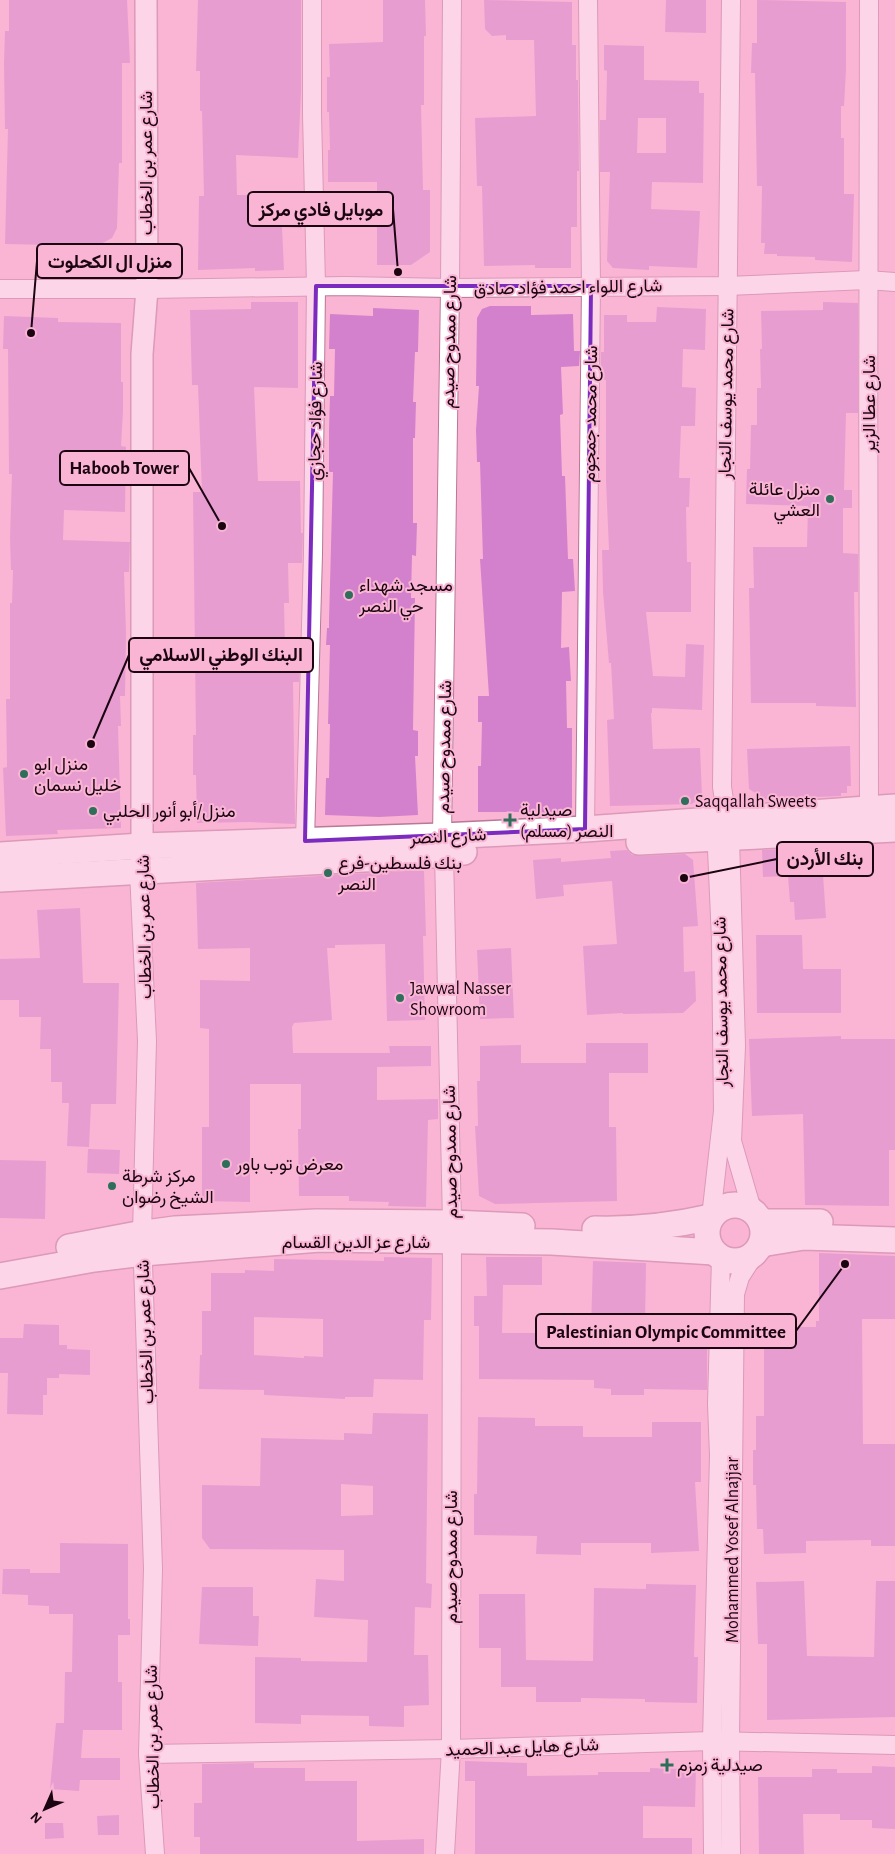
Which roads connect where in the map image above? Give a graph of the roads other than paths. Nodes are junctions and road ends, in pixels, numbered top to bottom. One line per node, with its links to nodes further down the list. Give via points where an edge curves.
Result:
1 (146, 0): 14 (street, شارع عمر بن الخطاب)
2 (312, 0): 9 (street, شارع فؤاد حجازي)
3 (452, 0): 12 (street, شارع ممدوح صيدم)
4 (588, 0): 10 (street, شارع محمد جمجوم)
5 (731, 0): 11 (street, شارع محمد يوسف النجار)
6 (869, 0): 7 (street, شارع عطا الزير)
7 (867, 280): 8 (street, شارع اللواء احمد فؤاد صادق); 11 (street, شارع اللواء احمد فؤاد صادق); 16 (street, شارع عطا الزير)
8 (895, 282)
9 (316, 286): 12 (street, شارع اللواء احمد فؤاد صادق); 14 (street, شارع اللواء احمد فؤاد صادق); 20 (street, شارع فؤاد حجازي)
10 (591, 286): 11 (street, شارع اللواء احمد فؤاد صادق); 12 (street, شارع اللواء احمد فؤاد صادق); 17 (street, شارع محمد جمجوم)
11 (727, 286): 18 (street, شارع محمد يوسف النجار)
12 (450, 288): 21 (street, شارع ممدوح صيدم)
13 (0, 289): 14 (street, شارع اللواء احمد فؤاد صادق)
14 (146, 289): 22 (street, شارع عمر بن الخطاب, via 142,354)
15 (895, 807): 16 (main road, شارع النصر)
16 (870, 808): 18 (main road, شارع النصر)
17 (585, 829): 18 (main road, شارع النصر); 21 (main road, شارع النصر)
18 (723, 829): 19 (main road, شارع النصر); 21 (main road, شارع النصر); 26 (street, شارع محمد يوسف النجار, via 723,1111); 29 (street, شارع محمد يوسف النجار, via 736,1046 732,1141)
19 (895, 829)
20 (305, 842): 21 (main road, شارع النصر); 22 (main road, شارع النصر)
21 (443, 844): 24 (main road, شارع النصر, via 419,856); 28 (street, شارع ممدوح صيدم)
22 (142, 846): 23 (main road, شارع النصر); 24 (street, شارع عمر بن الخطاب)
23 (0, 855)
24 (139, 871): 25 (main road, شارع النصر); 31 (street, شارع عمر بن الخطاب, via 147,1041)
25 (0, 878)
26 (711, 1217): 28 (main road, شارع عز الدين القسام, via 672,1226 622,1230); 29 (main road, شارع عز الدين القسام, via 725,1206 744,1206); 32 (main road, via 706,1235 708,1244)
27 (895, 1222): 29 (main road, شارع عز الدين القسام)
28 (452, 1232): 31 (main road, شارع عز الدين القسام); 32 (main road, شارع عز الدين القسام); 38 (street, شارع ممدوح صيدم)
29 (758, 1232): 30 (main road); 32 (main road, شارع عز الدين القسام, via 749,1258 730,1261); 36 (street, Mohammed Yosef Alnajjar, via 735,1294)
30 (895, 1240)
31 (142, 1243): 33 (main road, شارع عز الدين القسام); 34 (main road, شارع عز الدين القسام, via 94,1259); 39 (street, شارع عمر بن الخطاب, via 153,1569)
32 (717, 1255): 35 (street, Mohammed Yosef Alnajjar, via 719,1455)
33 (0, 1260)
34 (0, 1276)
35 (712, 1741): 36 (street, شارع هايل عبد الحميد); 38 (street, شارع هايل عبد الحميد); 42 (street, Mohammed Yosef Alnajjar)
36 (730, 1742): 37 (street, شارع هايل عبد الحميد); 43 (street, Mohammed Yosef Alnajjar)
37 (895, 1744)
38 (451, 1749): 39 (street, شارع هايل عبد الحميد); 41 (street, شارع ممدوح صيدم)
39 (148, 1754): 40 (street, شارع عمر بن الخطاب)
40 (155, 1854)
41 (445, 1854)
42 (713, 1854)
43 (731, 1854)

